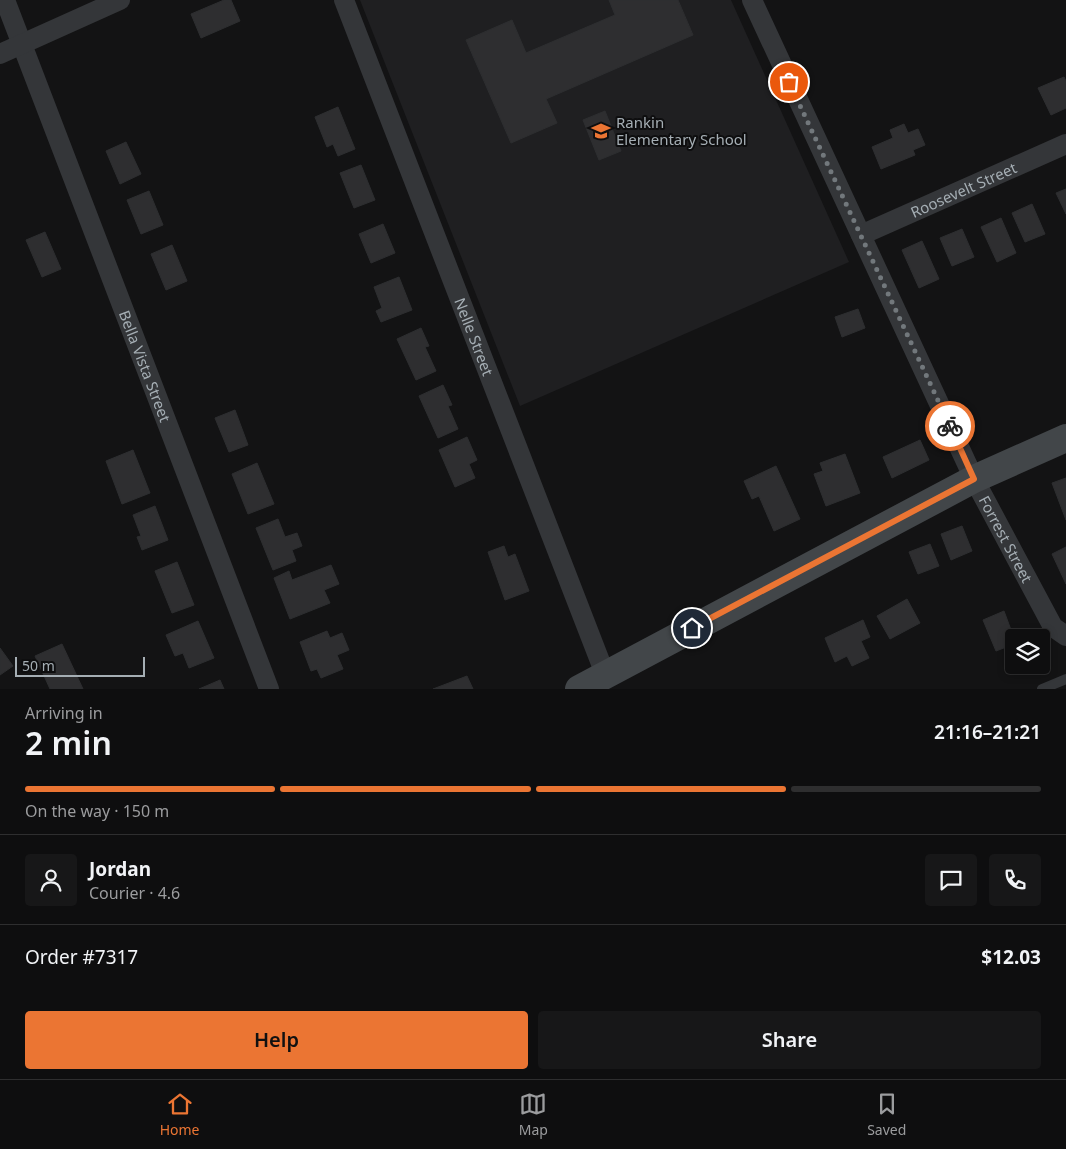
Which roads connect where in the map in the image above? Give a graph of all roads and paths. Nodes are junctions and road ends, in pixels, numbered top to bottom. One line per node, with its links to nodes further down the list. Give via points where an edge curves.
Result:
1 (5, 0): 5 (street, Bella Vista Street)
2 (120, 0): 5 (street)
3 (344, 0): 12 (street, Nelle Street)
4 (752, 0): 8 (street, Forrest Street)
5 (21, 45): 6 (street); 14 (street, Bella Vista Street)
6 (0, 54)
7 (1066, 144): 8 (street, Roosevelt Street)
8 (861, 235): 10 (street, Forrest Street)
9 (1066, 438): 10 (street)
10 (974, 479): 11 (street, Forrest Street, via 1053,627); 12 (street)
11 (1066, 636)
12 (604, 674): 15 (street)
13 (1066, 679): 16 (lane)
14 (269, 689)
15 (579, 689)
16 (1042, 689)

